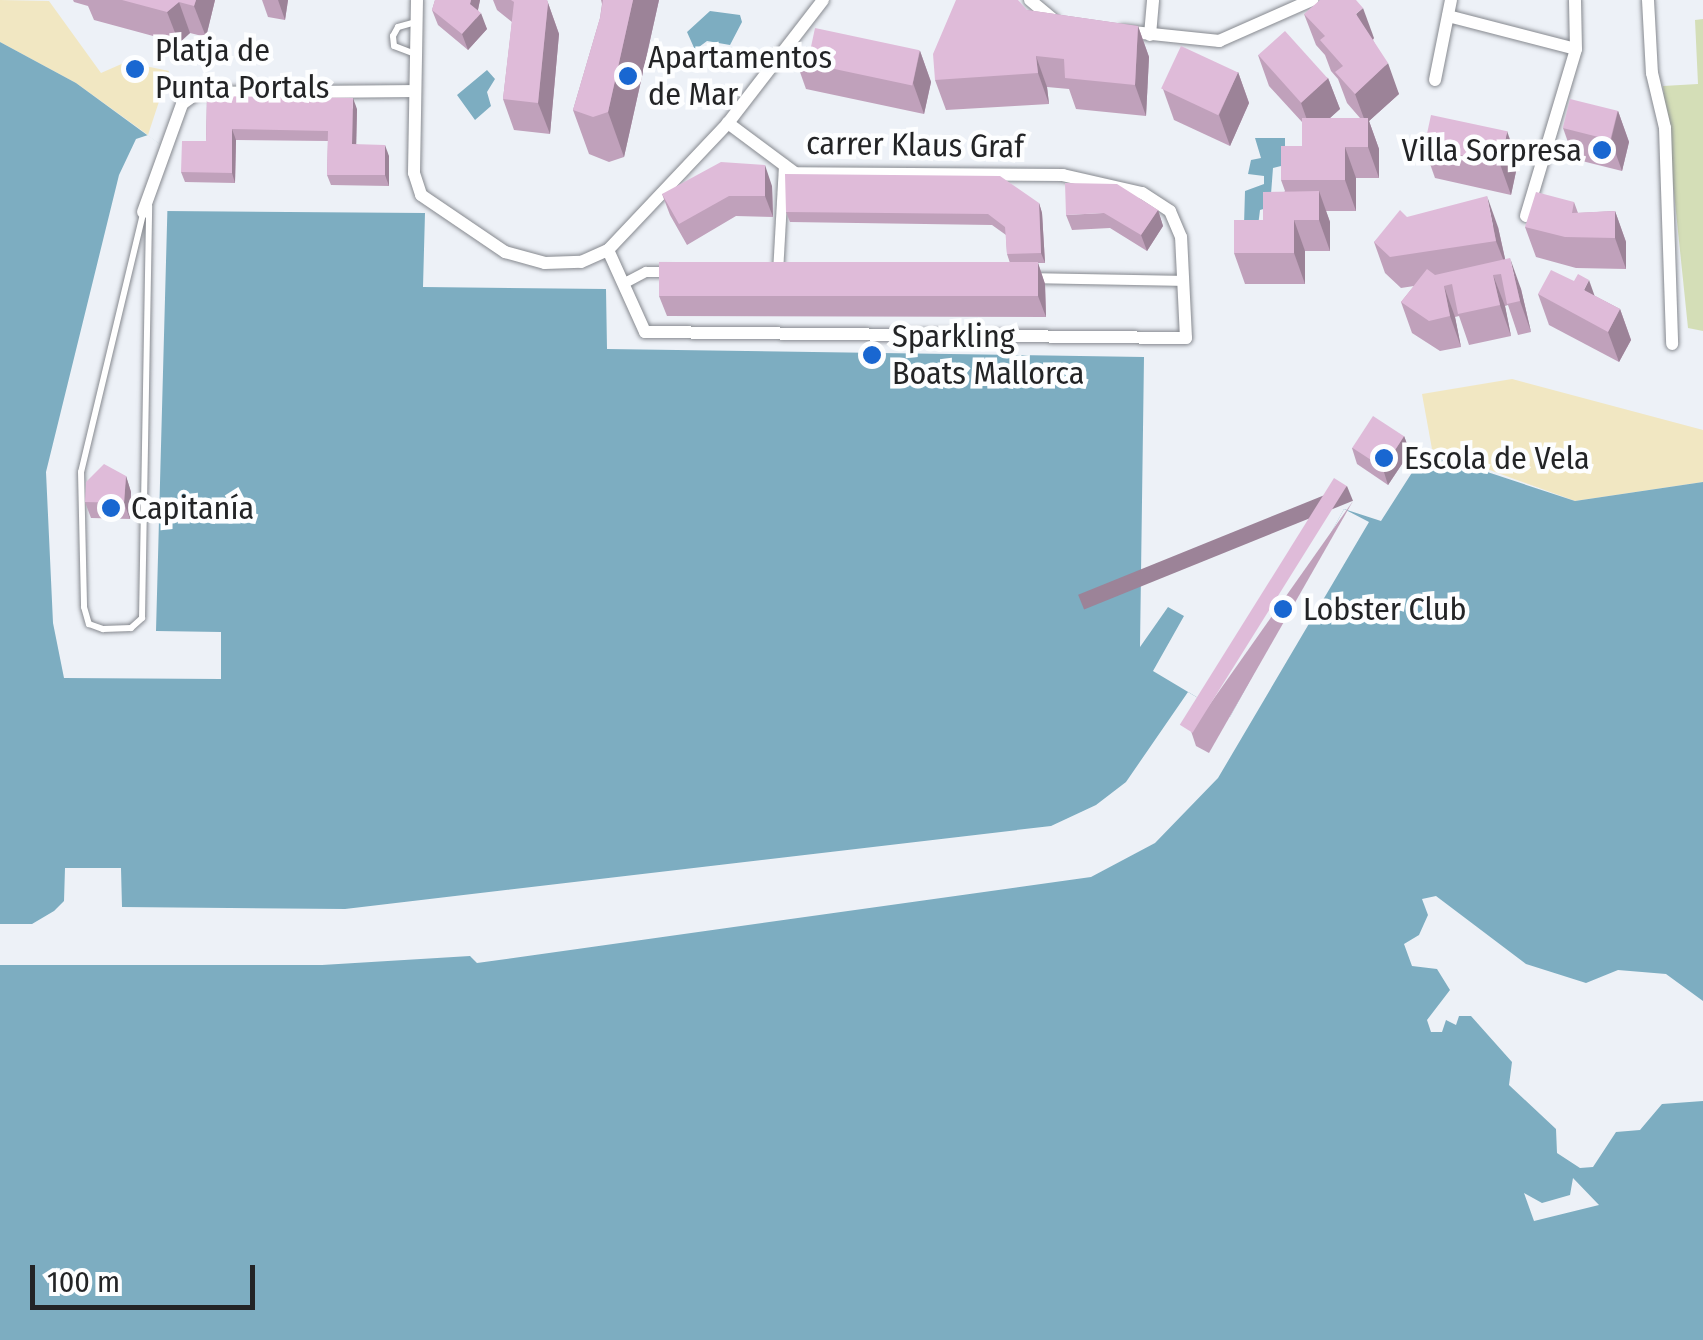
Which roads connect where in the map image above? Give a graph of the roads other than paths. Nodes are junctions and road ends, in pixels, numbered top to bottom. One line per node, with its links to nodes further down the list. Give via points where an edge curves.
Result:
1 (417, 0): 10 (street)
2 (823, 0): 18 (street)
3 (1030, 0): 11 (street, via 1050,18)
4 (1153, 0): 13 (street)
5 (1312, 0): 13 (street, via 1219,41)
6 (1451, 0): 9 (street)
7 (1575, 0): 14 (street)
8 (1648, 0): 30 (street, via 1652,73 1665,128)
9 (1448, 16): 14 (street); 16 (street)
10 (416, 22): 15 (street); 15 (lane, via 398,27 394,36 394,46)
11 (1067, 22)
12 (1098, 28): 13 (street)
13 (1150, 34)
14 (1576, 48): 21 (street)
15 (415, 54): 17 (street)
16 (1436, 80)
17 (413, 91): 20 (street, via 197,93 182,104); 22 (street, via 414,173 430,206 526,260 581,262)
18 (728, 123): 19 (street, carrer Klaus Graf); 22 (street)
19 (784, 164): 25 (street); 28 (street, carrer Klaus Graf, via 795,172 1063,175 1142,193 1170,211 1181,237)
20 (146, 206): 20 (lane, via 82,472 84,607 89,624 103,629 131,628 142,618)
21 (1526, 216)
22 (608, 250): 29 (street)
23 (684, 272): 29 (street, via 646,272)
24 (759, 272): 25 (street)
25 (778, 272): 26 (street)
26 (797, 273)
27 (1010, 277): 28 (street)
28 (1183, 280): 29 (street, carrer Klaus Graf, via 1186,338 645,332)
29 (622, 284)
30 (1672, 344)

